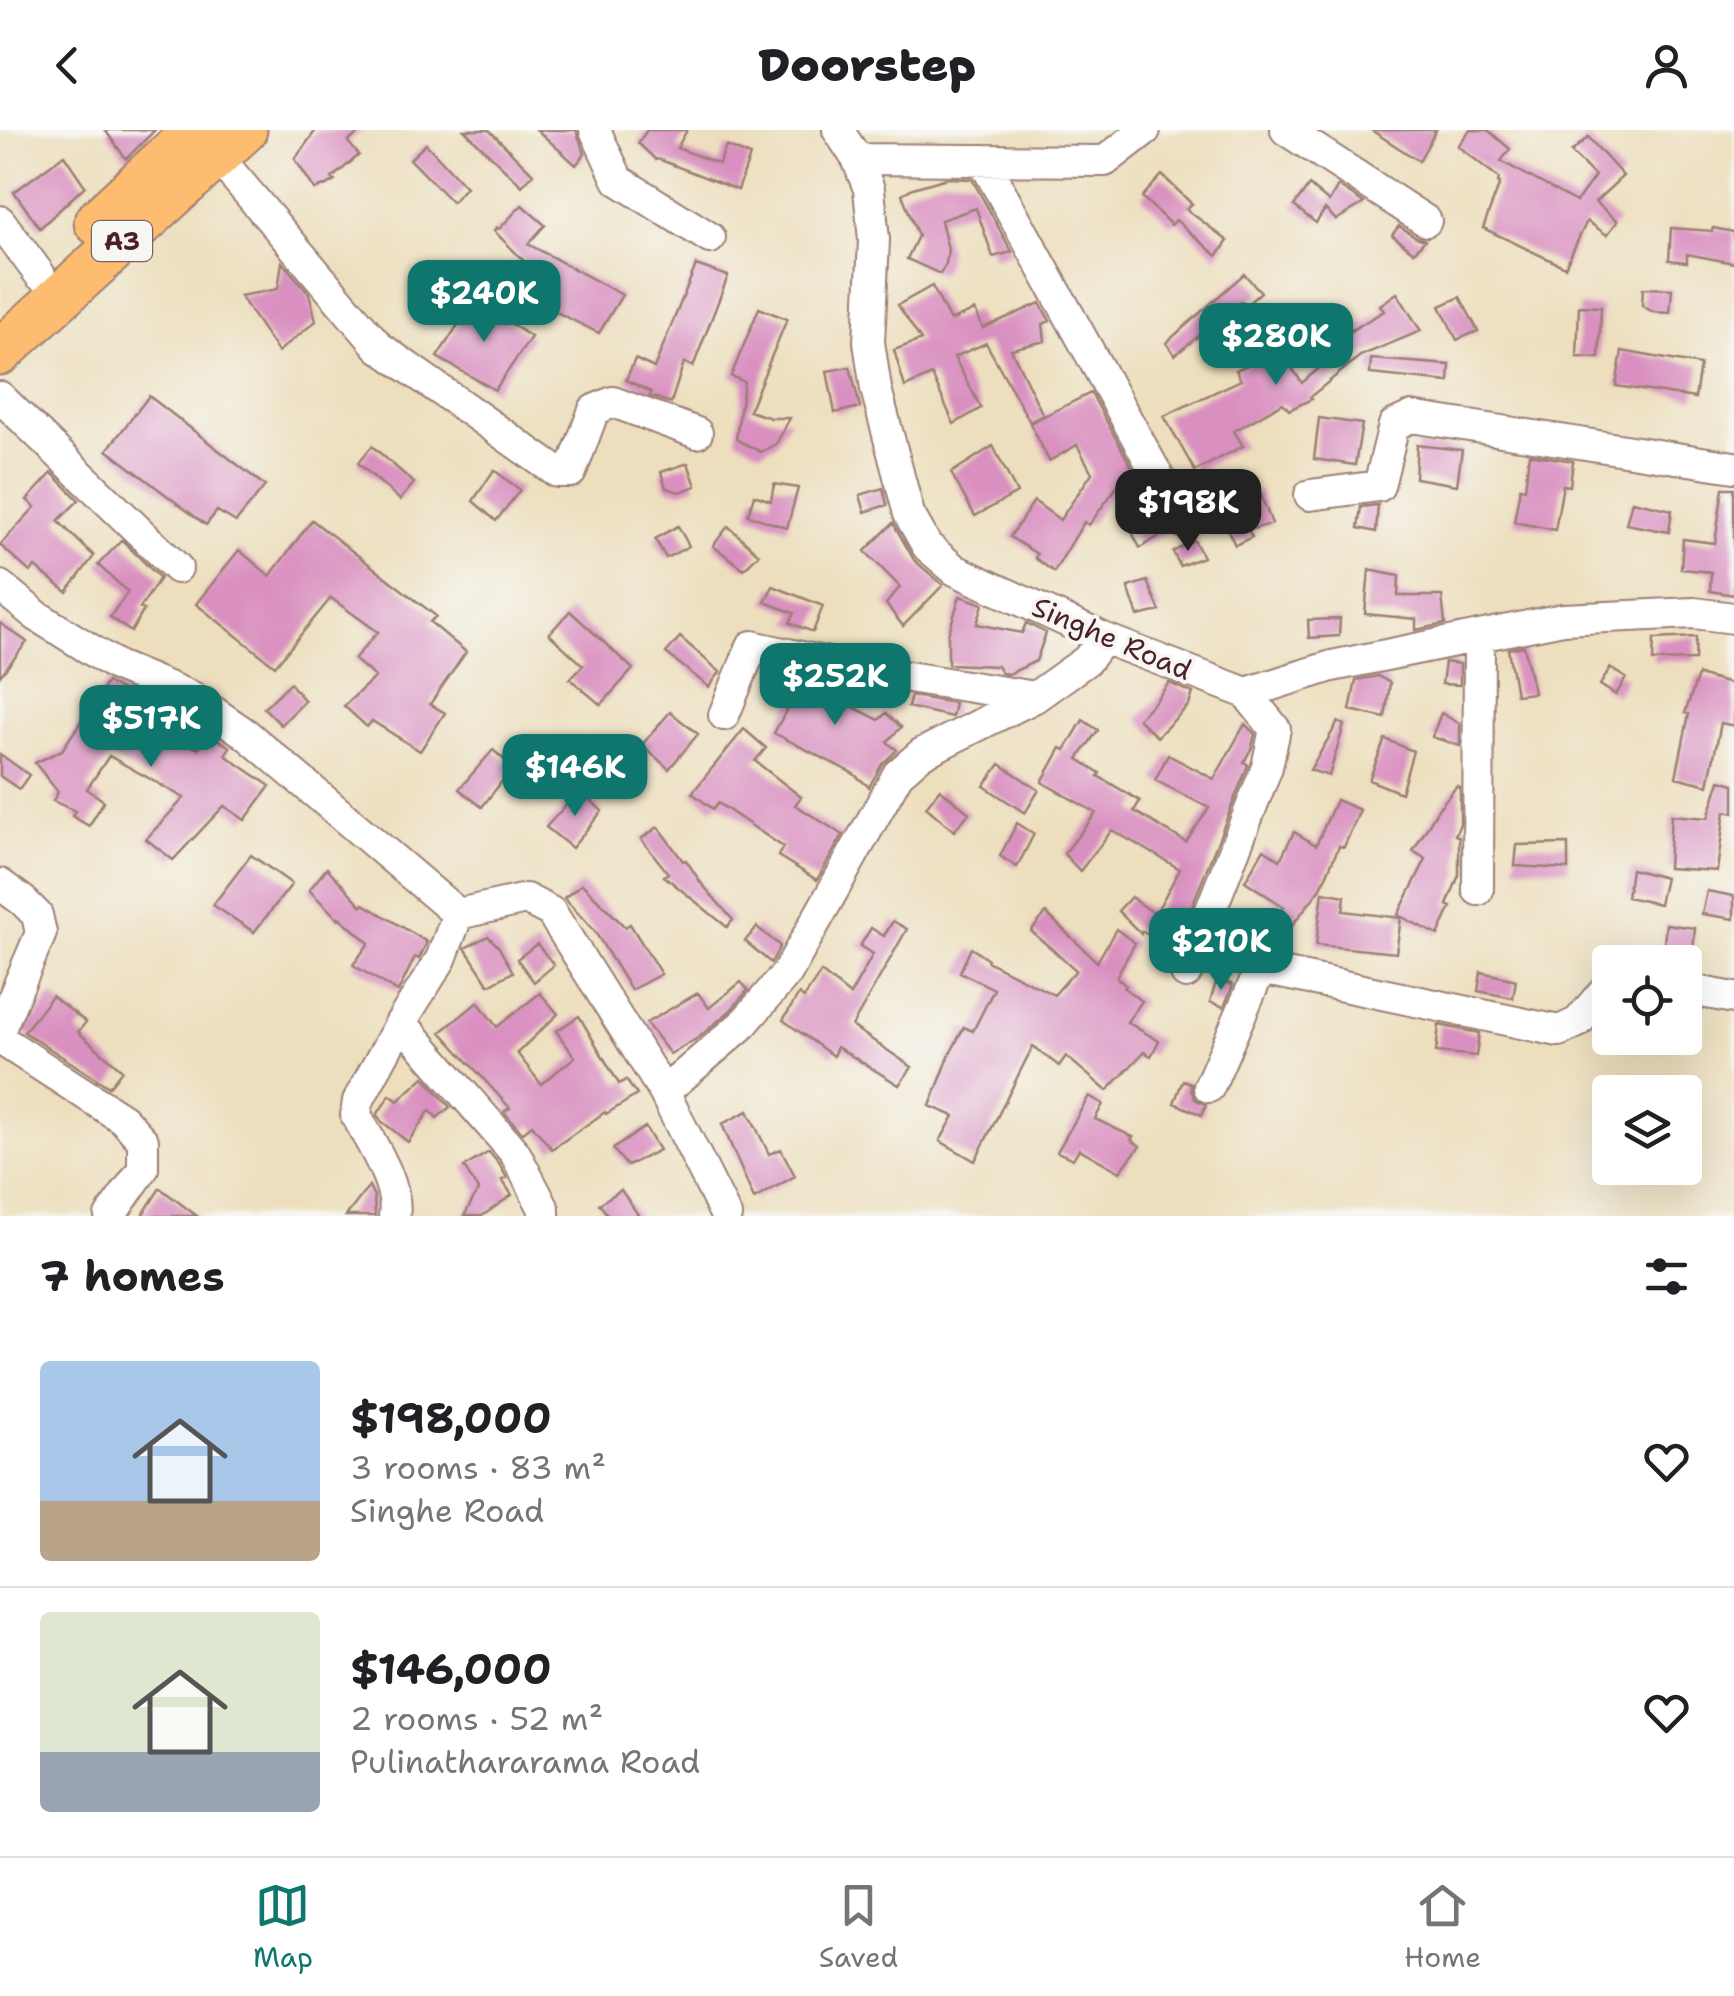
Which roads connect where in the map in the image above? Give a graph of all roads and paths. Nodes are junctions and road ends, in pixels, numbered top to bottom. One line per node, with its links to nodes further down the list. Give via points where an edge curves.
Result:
1 (596, 130): 10 (street, via 618,180)
2 (838, 130): 6 (street, Singhe Road)
3 (1144, 130): 7 (street, via 1105,161)
4 (1286, 130): 9 (street)
5 (213, 137): 11 (highway, A3); 13 (highway, A3); 15 (street, via 379,347 557,472 571,472 594,410 613,402)
6 (857, 159): 7 (street); 23 (street, Singhe Road, via 870,189 869,342 876,389 910,514 927,546 955,570)
7 (983, 160): 18 (street)
8 (0, 221): 11 (street)
9 (1426, 221)
10 (710, 238)
11 (40, 275): 12 (highway, A3)
12 (0, 312)
13 (0, 352)
14 (0, 397): 19 (street)
15 (696, 433)
16 (1734, 467): 17 (street, via 1410,417 1394,426 1379,486)
17 (1310, 494)
18 (1184, 524)
19 (177, 568)
20 (0, 586): 29 (street, via 117,666 192,697 246,734)
21 (1734, 618): 22 (street, via 1694,613 1563,619)
22 (1479, 636): 24 (street, via 1332,666); 28 (street)
23 (1103, 638): 24 (street, Singhe Road); 25 (street, via 1086,660)
24 (1246, 692): 30 (street, via 1275,729)
25 (1035, 696): 26 (street, via 752,646); 38 (street, via 921,754 898,774 787,973 742,1024)
26 (724, 715)
27 (0, 884): 35 (street, via 36,915 41,933)
28 (1478, 890)
29 (458, 914): 34 (street, via 441,960); 38 (street, via 526,899 551,912)
30 (1186, 974)
31 (1702, 992): 32 (street)
32 (1734, 998)
33 (1592, 1005): 37 (street, via 1559,1030 1267,970 1256,978)
34 (401, 1022): 40 (street, via 356,1115 394,1191); 41 (street, via 515,1153)
35 (0, 1029)
36 (0, 1039): 39 (street, via 123,1120 143,1141 143,1169)
37 (1209, 1087)
38 (664, 1092): 42 (street)
39 (110, 1216)
40 (394, 1216)
41 (544, 1216)
42 (726, 1216)

